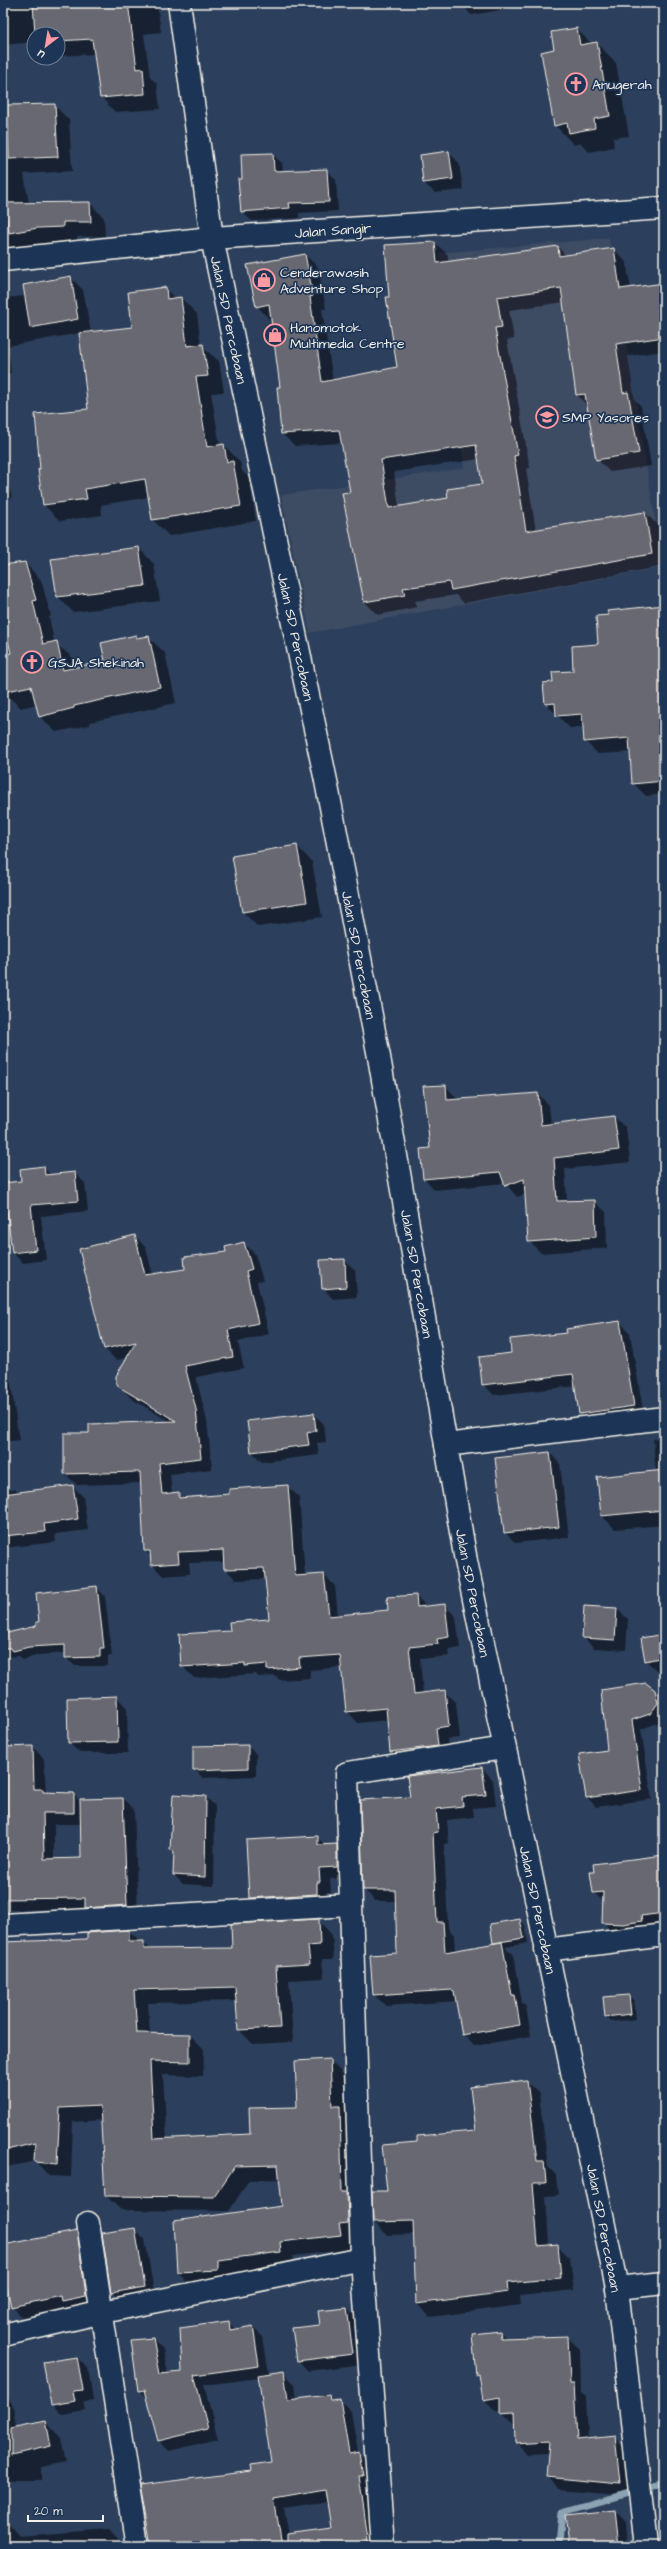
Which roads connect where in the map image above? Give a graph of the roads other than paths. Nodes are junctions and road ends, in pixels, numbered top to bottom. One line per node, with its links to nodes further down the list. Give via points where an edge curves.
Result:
1 (179, 3): 3 (street, Jalan SD Percobaan)
2 (664, 208): 3 (street, Jalan Sangir)
3 (212, 238): 4 (street, Jalan Sangir); 6 (street, Jalan SD Percobaan, via 326,780 381,1072)
4 (3, 260)
5 (664, 1418): 6 (street)
6 (446, 1445): 7 (street, Jalan SD Percobaan)
7 (504, 1748): 8 (street, via 347,1773); 11 (street, Jalan SD Percobaan)
8 (350, 1905): 9 (street); 13 (street)
9 (3, 1924)
10 (664, 1935): 11 (street)
11 (546, 1950): 15 (street, Jalan SD Percobaan)
12 (88, 2223): 16 (street)
13 (362, 2259): 16 (street); 19 (street)
14 (664, 2283): 15 (street)
15 (616, 2288): 20 (street, Jalan SD Percobaan)
16 (103, 2312): 17 (street); 18 (street)
17 (3, 2335)
18 (137, 2546)
19 (384, 2546)
20 (646, 2546)

